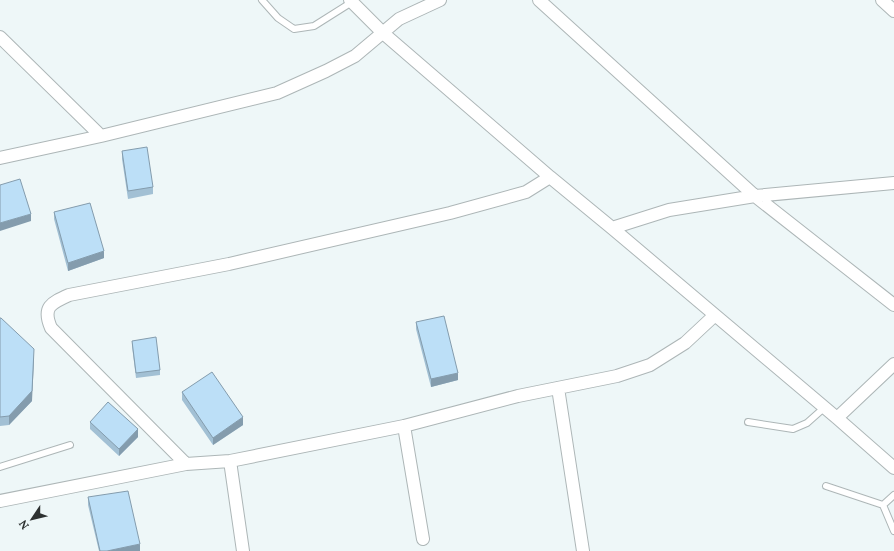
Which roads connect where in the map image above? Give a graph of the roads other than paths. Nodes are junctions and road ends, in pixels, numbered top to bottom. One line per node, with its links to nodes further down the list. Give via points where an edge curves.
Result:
1 (262, 0): 5 (lane, via 278,18 294,29 314,26)
2 (440, 0): 7 (street, via 399,19)
3 (539, 0): 13 (street)
4 (882, 0): 6 (street)
5 (351, 1): 7 (street)
6 (894, 11)
7 (383, 33): 9 (street, via 355,56 277,93); 11 (street)
8 (0, 37): 9 (street)
9 (101, 136): 10 (street)
10 (0, 158)
11 (550, 177): 14 (street); 25 (street, via 526,192 450,213 229,264 70,295 53,302 47,311 51,328)
12 (894, 183): 13 (street)
13 (755, 196): 14 (street, via 669,210); 15 (street)
14 (612, 228): 16 (street)
15 (894, 305)
16 (715, 314): 18 (street, via 685,343 650,365 617,376); 19 (street)
17 (894, 364): 20 (street)
18 (558, 388): 22 (street); 35 (street)
19 (825, 407): 20 (street); 21 (lane, via 806,423 793,429)
20 (837, 418): 27 (street)
21 (748, 422)
22 (404, 426): 24 (street); 33 (street)
23 (70, 445): 26 (lane)
24 (230, 461): 25 (street); 34 (street)
25 (186, 464): 30 (street)
26 (0, 466)
27 (894, 468)
28 (826, 486): 31 (lane)
29 (894, 494): 31 (lane)
30 (0, 500)
31 (883, 505): 32 (lane)
32 (894, 531)
33 (423, 539)
34 (243, 551)
35 (583, 551)

